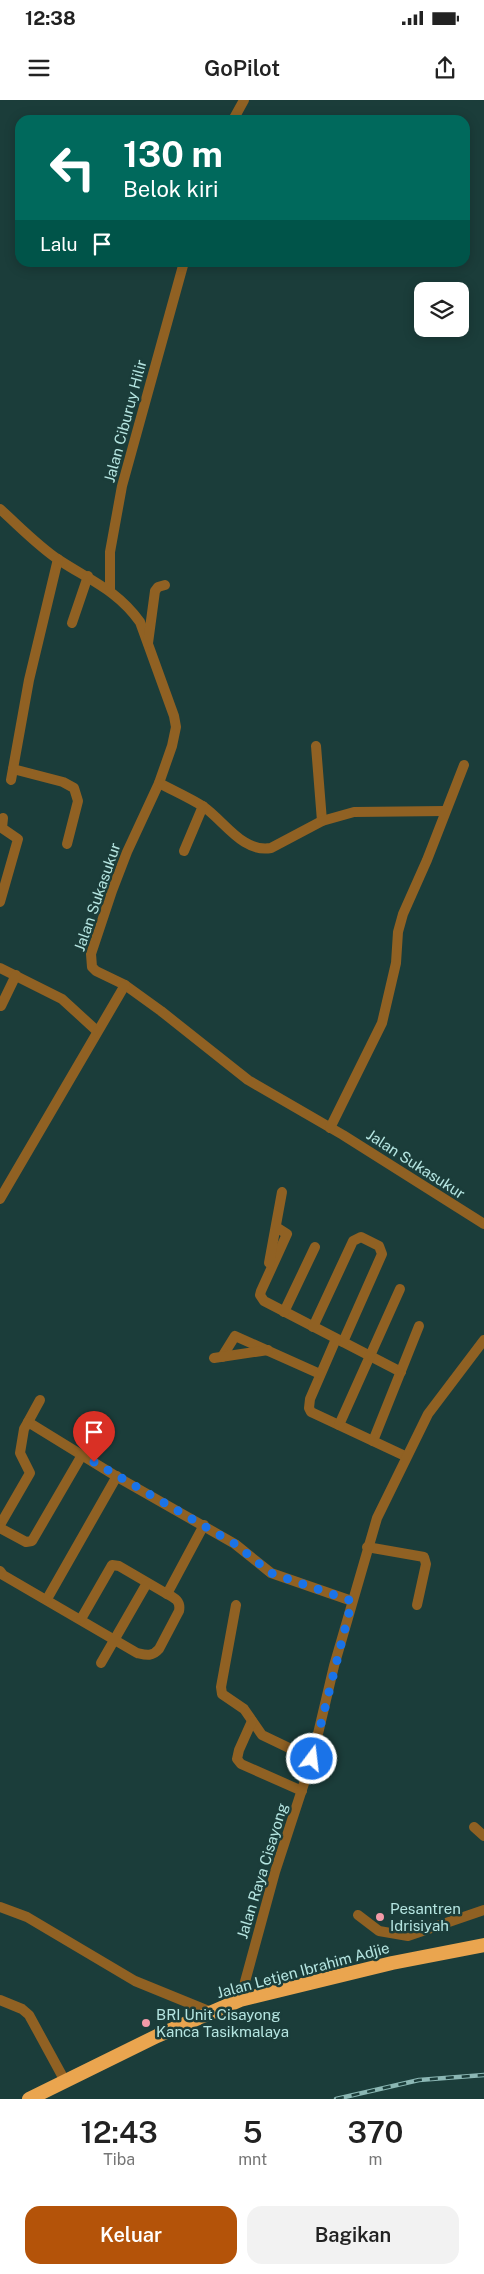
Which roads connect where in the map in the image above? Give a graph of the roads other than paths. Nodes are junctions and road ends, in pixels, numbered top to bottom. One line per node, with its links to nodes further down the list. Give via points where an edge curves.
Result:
1 (244, 100): 2 (street)
2 (236, 115)
3 (183, 267): 8 (street, Jalan Ciburuy Hilir, via 122,486 110,552)
4 (0, 509): 5 (street, Jalan Sukasukur)
5 (58, 559): 6 (street, Jalan Sukasukur); 13 (street, via 29,680)
6 (88, 576): 8 (street, Jalan Sukasukur); 9 (street)
7 (165, 585): 10 (street, via 155,592)
8 (110, 590): 10 (street, Jalan Sukasukur, via 140,622)
9 (72, 623)
10 (148, 644): 15 (street, Jalan Sukasukur, via 176,727)
11 (316, 746): 19 (street)
12 (464, 765): 17 (street)
13 (13, 769): 14 (street); 20 (street, via 64,782 74,788 78,801)
14 (12, 780)
15 (159, 783): 16 (street); 25 (street, Jalan Sukasukur, via 127,852 91,954 90,961 96,971)
16 (203, 806): 19 (street, via 241,839 262,849 271,848); 21 (street)
17 (445, 811): 19 (street, via 369,810); 28 (street, via 403,914 382,1023)
18 (3, 818): 22 (street, via 2,828 18,839)
19 (322, 821)
20 (67, 844)
21 (184, 851)
22 (0, 902)
23 (0, 968): 24 (street)
24 (16, 976): 26 (street); 27 (street, via 62,999)
25 (125, 985): 27 (street); 28 (street, Jalan Sukasukur, via 248,1080)
26 (1, 1006)
27 (98, 1031): 30 (street)
28 (330, 1128): 31 (street, Jalan Sukasukur)
29 (282, 1192): 34 (street, via 276,1227 286,1234 260,1295)
30 (0, 1199)
31 (484, 1224)
32 (316, 1247): 34 (street)
33 (400, 1289): 40 (street)
34 (284, 1312): 36 (street)
35 (419, 1326): 41 (street)
36 (313, 1327): 37 (street); 37 (street, via 353,1241 358,1236 379,1246 382,1254)
37 (339, 1340): 40 (street); 42 (street)
38 (484, 1340): 48 (street, Jalan Raya Cisayong, via 428,1414)
39 (269, 1350): 39 (street, via 218,1357 235,1336); 42 (street)
40 (370, 1355): 41 (street); 45 (street)
41 (401, 1372): 46 (street)
42 (320, 1374): 45 (street, via 309,1408)
43 (40, 1400): 44 (street)
44 (28, 1422): 47 (street); 51 (street, via 20,1453 30,1473)
45 (339, 1425): 46 (street)
46 (373, 1441): 48 (street)
47 (82, 1455): 49 (street); 51 (street, via 32,1541 26,1542)
48 (406, 1456): 52 (street, Jalan Raya Cisayong)
49 (117, 1476): 50 (street); 56 (street)
50 (204, 1525): 55 (street); 57 (street, via 235,1544 271,1573)
51 (0, 1526)
52 (367, 1547): 57 (street, Jalan Raya Cisayong); 59 (street, via 424,1557 426,1564)
53 (0, 1571): 56 (street)
54 (147, 1583): 55 (street); 60 (street, via 112,1565); 61 (street)
55 (167, 1594): 61 (street, via 177,1599 179,1611 154,1654 137,1653)
56 (47, 1599): 60 (street)
57 (352, 1601): 64 (street, Jalan Raya Cisayong)
58 (236, 1605): 63 (street, via 221,1691 224,1697 244,1709)
59 (417, 1605)
60 (81, 1619): 61 (street)
61 (114, 1639): 62 (street)
62 (101, 1663)
63 (252, 1721): 64 (street, via 262,1735); 65 (street, via 237,1759 241,1764)
64 (312, 1759): 65 (street, Jalan Raya Cisayong)
65 (302, 1791): 73 (street, Jalan Raya Cisayong, via 259,1927)
66 (474, 1827): 67 (street)
67 (484, 1836)
68 (0, 1907): 74 (street, via 27,1917 135,1980)
69 (484, 1910): 70 (street, via 408,1936 379,1931)
70 (358, 1915)
71 (484, 1945): 73 (highway, Jalan Letjen Ibrahim Adjie, via 392,1963)
72 (0, 2000): 75 (street, via 28,2015)
73 (240, 2000): 74 (highway, Jalan Letjen Ibrahim Adjie)
74 (211, 2012): 75 (highway, Jalan Letjen Ibrahim Adjie)
75 (65, 2081): 76 (highway, Jalan Letjen Ibrahim Adjie)
76 (29, 2099)

